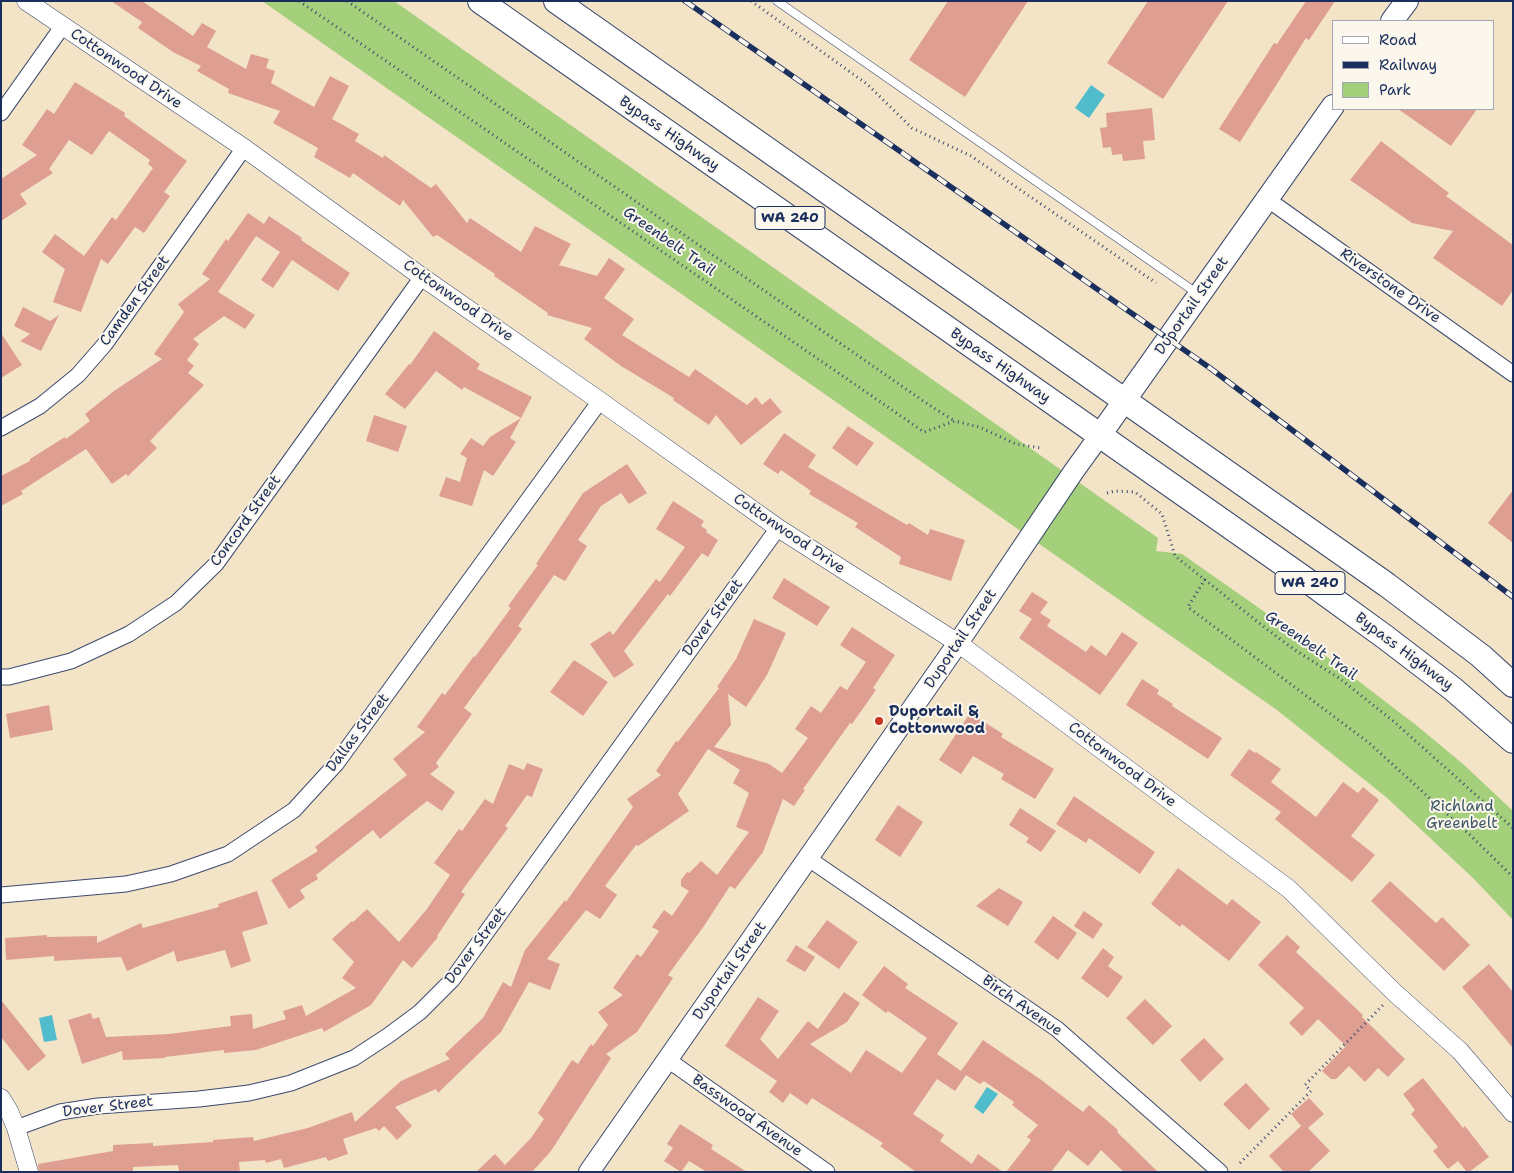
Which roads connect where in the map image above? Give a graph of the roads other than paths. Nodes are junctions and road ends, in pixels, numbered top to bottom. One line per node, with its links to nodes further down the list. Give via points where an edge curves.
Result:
1 (26, 1): 7 (street, Cottonwood Drive)
2 (480, 1): 18 (highway, Bypass Highway / WA 240)
3 (556, 1): 15 (highway, WA 240)
4 (777, 1): 13 (lane)
5 (1407, 1): 6 (main road)
6 (1393, 20)
7 (62, 27): 9 (street); 10 (street, Cottonwood Drive)
8 (1332, 107): 11 (main road, Duportail Street)
9 (1, 113)
10 (244, 148): 12 (street, Cottonwood Drive); 17 (street, Camden Street, via 105,344 78,376 40,406)
11 (1267, 199): 13 (main road, Duportail Street); 14 (street, Riverstone Drive)
12 (422, 277): 16 (street, Cottonwood Drive); 21 (street, Concord Street, via 216,564 176,603 129,634 71,661)
13 (1199, 295): 15 (main road, Duportail Street)
14 (1513, 374)
15 (1125, 400): 18 (main road, Duportail Street); 22 (highway, WA 240, via 1387,585 1481,656)
16 (600, 401): 19 (street, Cottonwood Drive); 25 (street, Dallas Street, via 336,764 294,810 228,854 171,874 126,884)
17 (1, 428)
18 (1100, 435): 20 (main road, Duportail Street); 23 (highway, Bypass Highway / WA 240, via 1385,637 1453,689)
19 (778, 528): 20 (street, Cottonwood Drive); 29 (street, Dover Street, via 452,980 420,1012 354,1058 290,1083 249,1093 60,1112)
20 (958, 644): 24 (main road, Duportail Street); 28 (street, Cottonwood Drive, via 1289,888 1460,1051)
21 (1, 677)
22 (1513, 685)
23 (1513, 741)
24 (809, 859): 26 (main road, Duportail Street); 33 (street, Birch Avenue, via 1058,1029)
25 (1, 895)
26 (668, 1060): 31 (main road, Duportail Street); 32 (street, Basswood Avenue)
27 (1, 1098): 29 (street)
28 (1513, 1113)
29 (16, 1128): 30 (street)
30 (26, 1167)
31 (589, 1172)
32 (827, 1172)
33 (1220, 1172)

